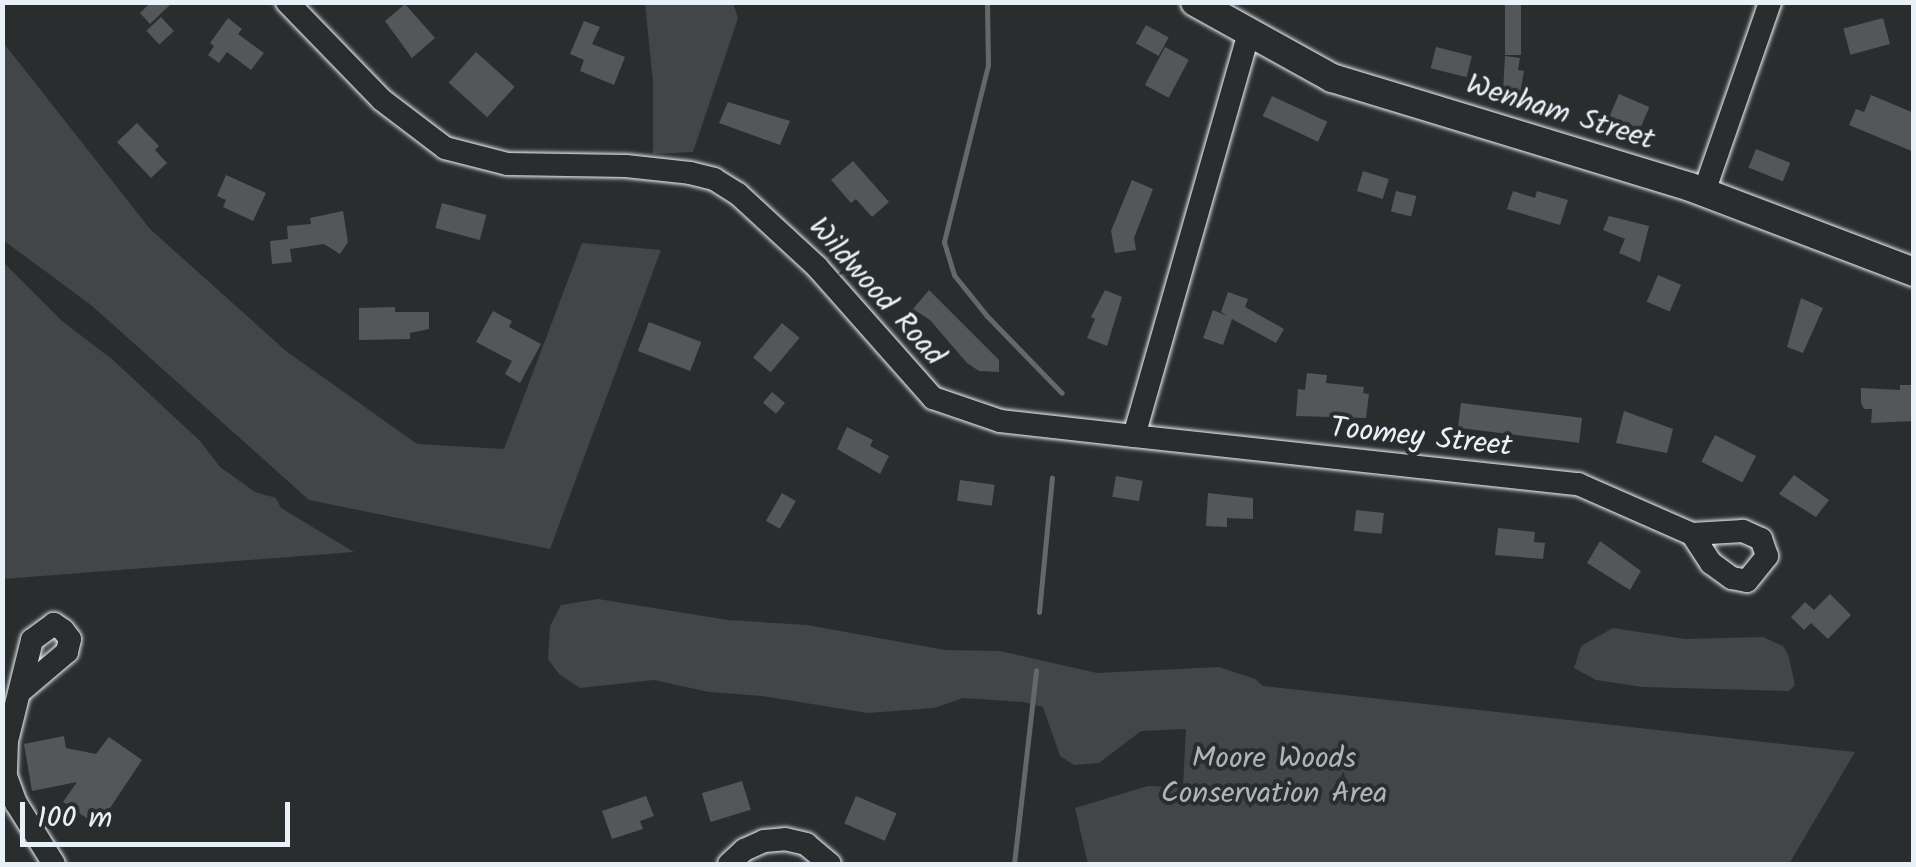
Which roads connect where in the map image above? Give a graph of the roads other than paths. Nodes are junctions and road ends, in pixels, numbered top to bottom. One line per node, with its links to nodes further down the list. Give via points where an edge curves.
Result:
1 (287, 2): 7 (street, Wildwood Road, via 382,100 445,148 508,164 626,166 714,179 817,267 933,398 1000,421)
2 (1195, 2): 4 (main road, Wenham Street)
3 (1770, 2): 5 (street)
4 (1249, 32): 5 (main road, Wenham Street, via 1332,78); 7 (street)
5 (1704, 192): 6 (main road, Wenham Street)
6 (1914, 272)
7 (1134, 436): 8 (street, Toomey Street, via 1578,484)
8 (1692, 534)
9 (22, 690): 10 (street, via 7,741 6,776)
10 (54, 864)
11 (729, 864): 12 (street, via 764,841 785,839 806,844)
12 (830, 864)

